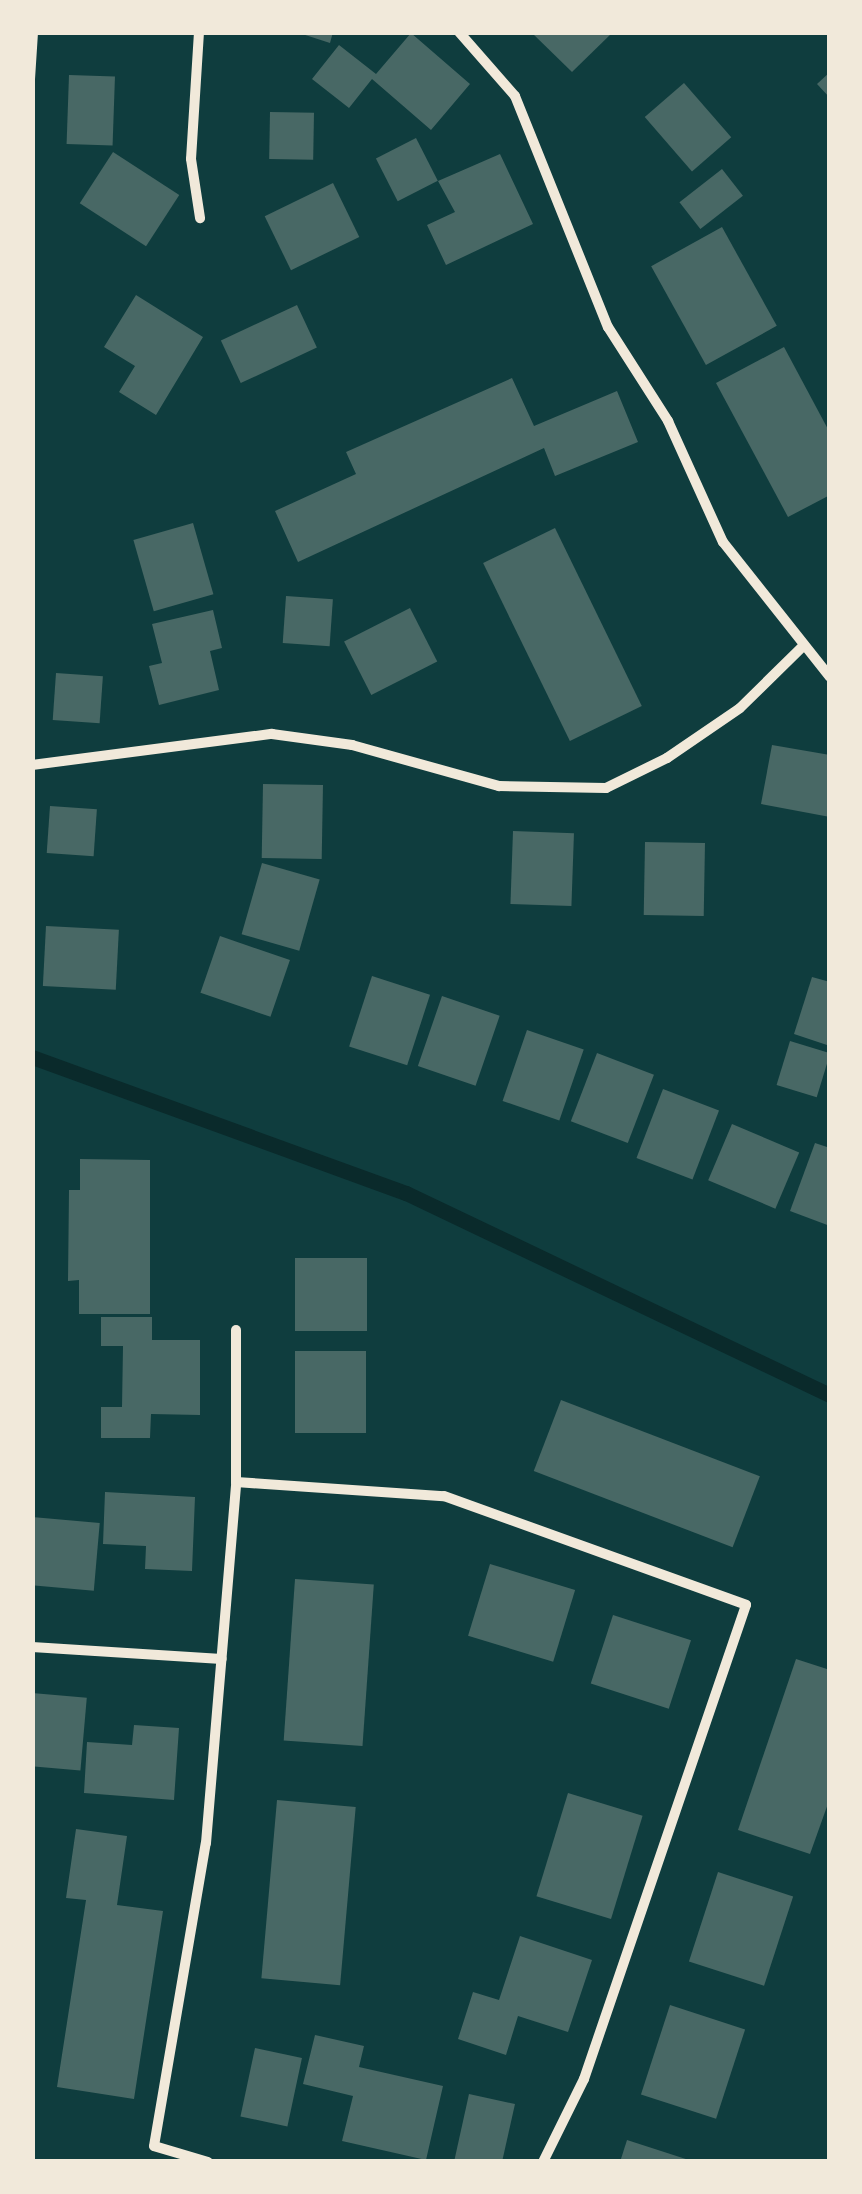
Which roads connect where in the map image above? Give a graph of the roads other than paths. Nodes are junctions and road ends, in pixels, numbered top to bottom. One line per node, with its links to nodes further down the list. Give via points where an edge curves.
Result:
1 (199, 32): 3 (street, via 191,159)
2 (460, 33): 4 (street, via 515,96 608,327 668,420 723,542)
3 (200, 218)
4 (803, 646): 5 (street); 6 (street, via 740,708 667,758 606,788 499,786 352,745 272,734)
5 (830, 677)
6 (32, 765)
7 (236, 1330): 8 (street)
8 (236, 1482): 10 (street); 12 (street, via 444,1496 746,1605 584,2079)
9 (32, 1647): 10 (street)
10 (222, 1659): 11 (street, via 206,1843 154,2146)
11 (208, 2162)
12 (543, 2162)

